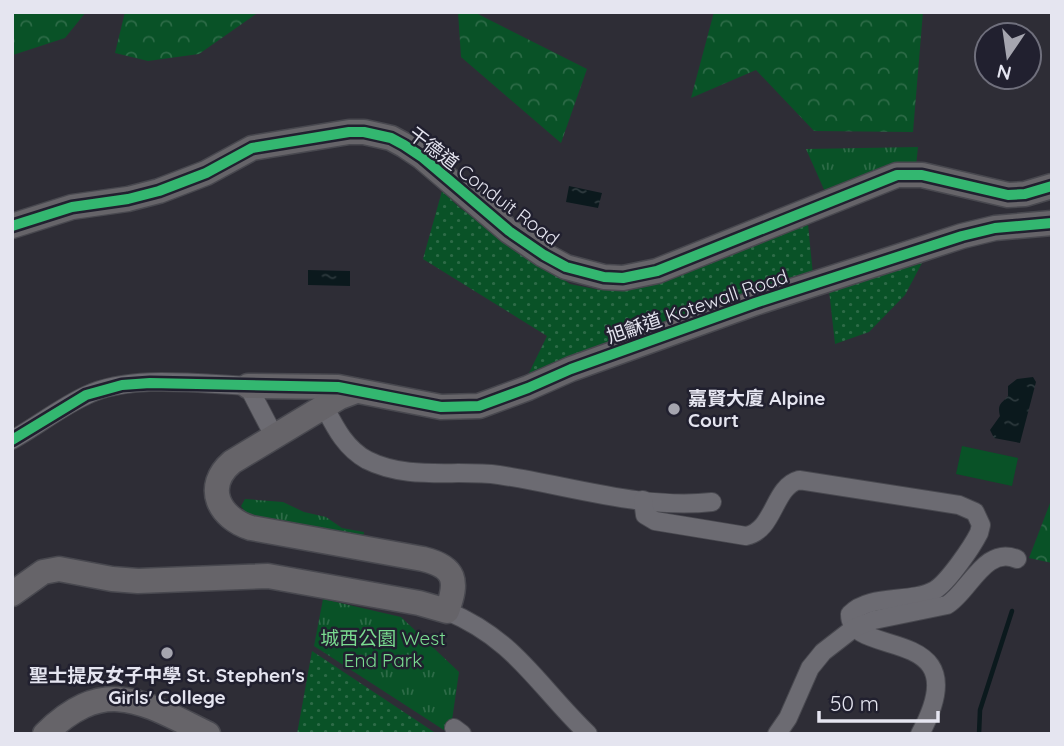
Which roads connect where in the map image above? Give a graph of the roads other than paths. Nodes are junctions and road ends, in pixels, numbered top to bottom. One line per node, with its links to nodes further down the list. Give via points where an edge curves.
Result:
1 (1052, 186): 3 (street, 干德道 Conduit Road, via 1008,195 922,175 897,175 657,271 604,277 566,267 544,255 404,145 378,135 349,132 252,148 159,191 72,207)
2 (1052, 223): 5 (street, 旭龢道 Kotewall Road, via 962,236 731,312 479,406 441,407)
3 (12, 226)
4 (248, 386): 5 (street, 旭龢道 Kotewall Road); 7 (street); 8 (street, via 150,383 102,389)
5 (356, 391): 6 (street)
6 (324, 406): 7 (street); 9 (street, via 352,449 388,467 440,475 499,475)
7 (274, 436): 13 (street, via 238,457 222,473 217,495 226,515 251,528 438,562 452,578)
8 (12, 440)
9 (643, 500): 10 (street); 14 (street, via 645,515 655,521 746,536 760,529 788,486 800,480 959,505 975,512 979,533 940,586 928,593 856,609 849,618)
10 (712, 502)
11 (1017, 559): 14 (street, via 1003,557 988,564 947,605)
12 (12, 594): 13 (street, via 43,572 59,569 138,581 268,576)
13 (447, 611): 17 (street, via 501,641)
14 (854, 628): 18 (street, via 810,668); 19 (street, via 868,638 914,651 930,668 936,695)
15 (45, 734): 16 (street, via 76,710 121,698 149,705)
16 (208, 734)
17 (588, 734)
18 (778, 734)
19 (920, 734)

